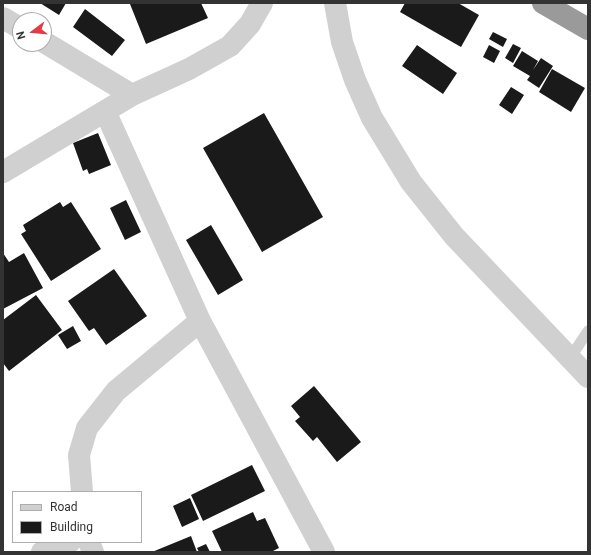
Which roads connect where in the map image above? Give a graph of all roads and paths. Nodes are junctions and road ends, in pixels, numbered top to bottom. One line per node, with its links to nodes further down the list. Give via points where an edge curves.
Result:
1 (262, 3): 8 (street, via 250,24 230,46 190,69)
2 (335, 3): 13 (street, via 342,42 355,80 372,118 411,182 454,236)
3 (543, 3): 6 (highway)
4 (3, 18): 5 (street)
5 (12, 23)
6 (588, 29)
7 (52, 47): 8 (street)
8 (132, 95): 9 (street)
9 (105, 111): 10 (street); 11 (street)
10 (3, 172)
11 (200, 321): 15 (street, via 116,391 87,428 79,455); 18 (street)
12 (588, 331): 13 (lane)
13 (570, 358): 14 (street)
14 (588, 376)
15 (82, 491)
16 (67, 543): 17 (street)
17 (42, 552)
18 (324, 552)

